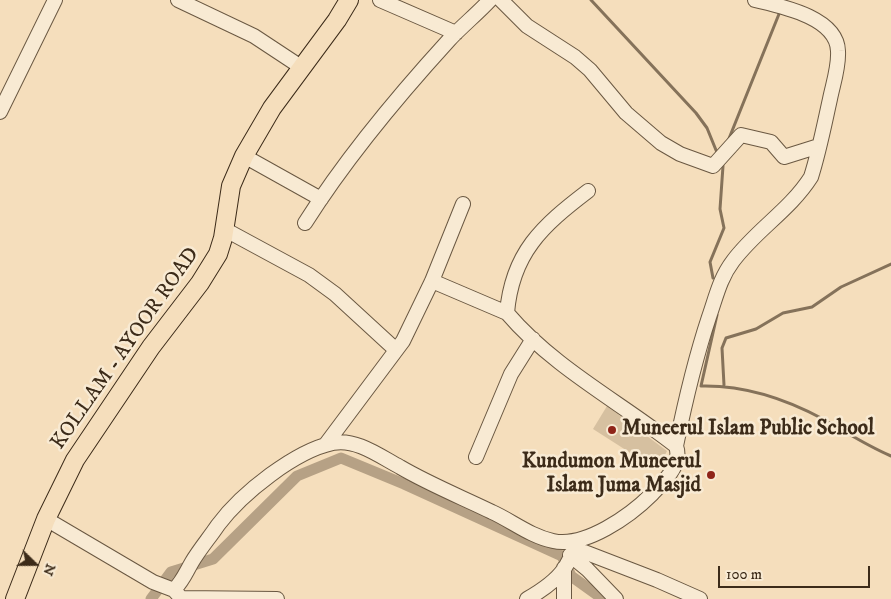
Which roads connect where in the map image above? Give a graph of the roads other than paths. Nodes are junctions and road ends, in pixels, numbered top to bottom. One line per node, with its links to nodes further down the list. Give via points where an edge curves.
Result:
1 (55, 0): 10 (street)
2 (178, 0): 9 (street, via 254,36)
3 (349, 0): 9 (main road, KOLLAM - AYOOR ROAD)
4 (380, 0): 8 (street)
5 (490, 0): 8 (street)
6 (501, 0): 11 (street, via 527,26 563,47 590,70 605,91 642,128 680,154 713,166 741,135 771,142 784,157)
7 (756, 0): 11 (street, via 805,14 835,38 839,50 836,71)
8 (456, 33): 14 (street, via 387,110)
9 (301, 67): 12 (main road, KOLLAM - AYOOR ROAD)
10 (0, 112)
11 (819, 146): 23 (street, via 811,177 802,191 751,238 717,288 698,349)
12 (244, 156): 14 (street); 17 (main road, KOLLAM - AYOOR ROAD, via 231,186)
13 (588, 192): 19 (street, via 533,239 509,288)
14 (321, 199): 16 (street)
15 (463, 204): 18 (street)
16 (305, 223)
17 (224, 229): 21 (street, via 309,275 335,294); 25 (main road, KOLLAM - AYOOR ROAD, via 218,254 209,270 151,347 75,460)
18 (432, 281): 19 (street); 21 (street)
19 (507, 314): 20 (street)
20 (533, 339): 23 (street, via 580,378); 24 (street, via 511,374)
21 (396, 350): 22 (street)
22 (326, 444): 26 (street, via 354,445 375,453 410,474 505,518 529,533 565,542); 27 (street, via 296,458 232,508 190,566)
23 (676, 446): 26 (street, via 677,459 672,471 649,497)
24 (476, 457)
25 (46, 519): 27 (street); 28 (main road, KOLLAM - AYOOR ROAD)
26 (570, 557): 30 (street, via 554,581); 31 (street); 32 (street, via 587,569); 33 (street)
27 (179, 596): 29 (street)
28 (15, 599)
29 (277, 599)
30 (527, 599)
31 (564, 599)
32 (616, 599)
33 (700, 599)

